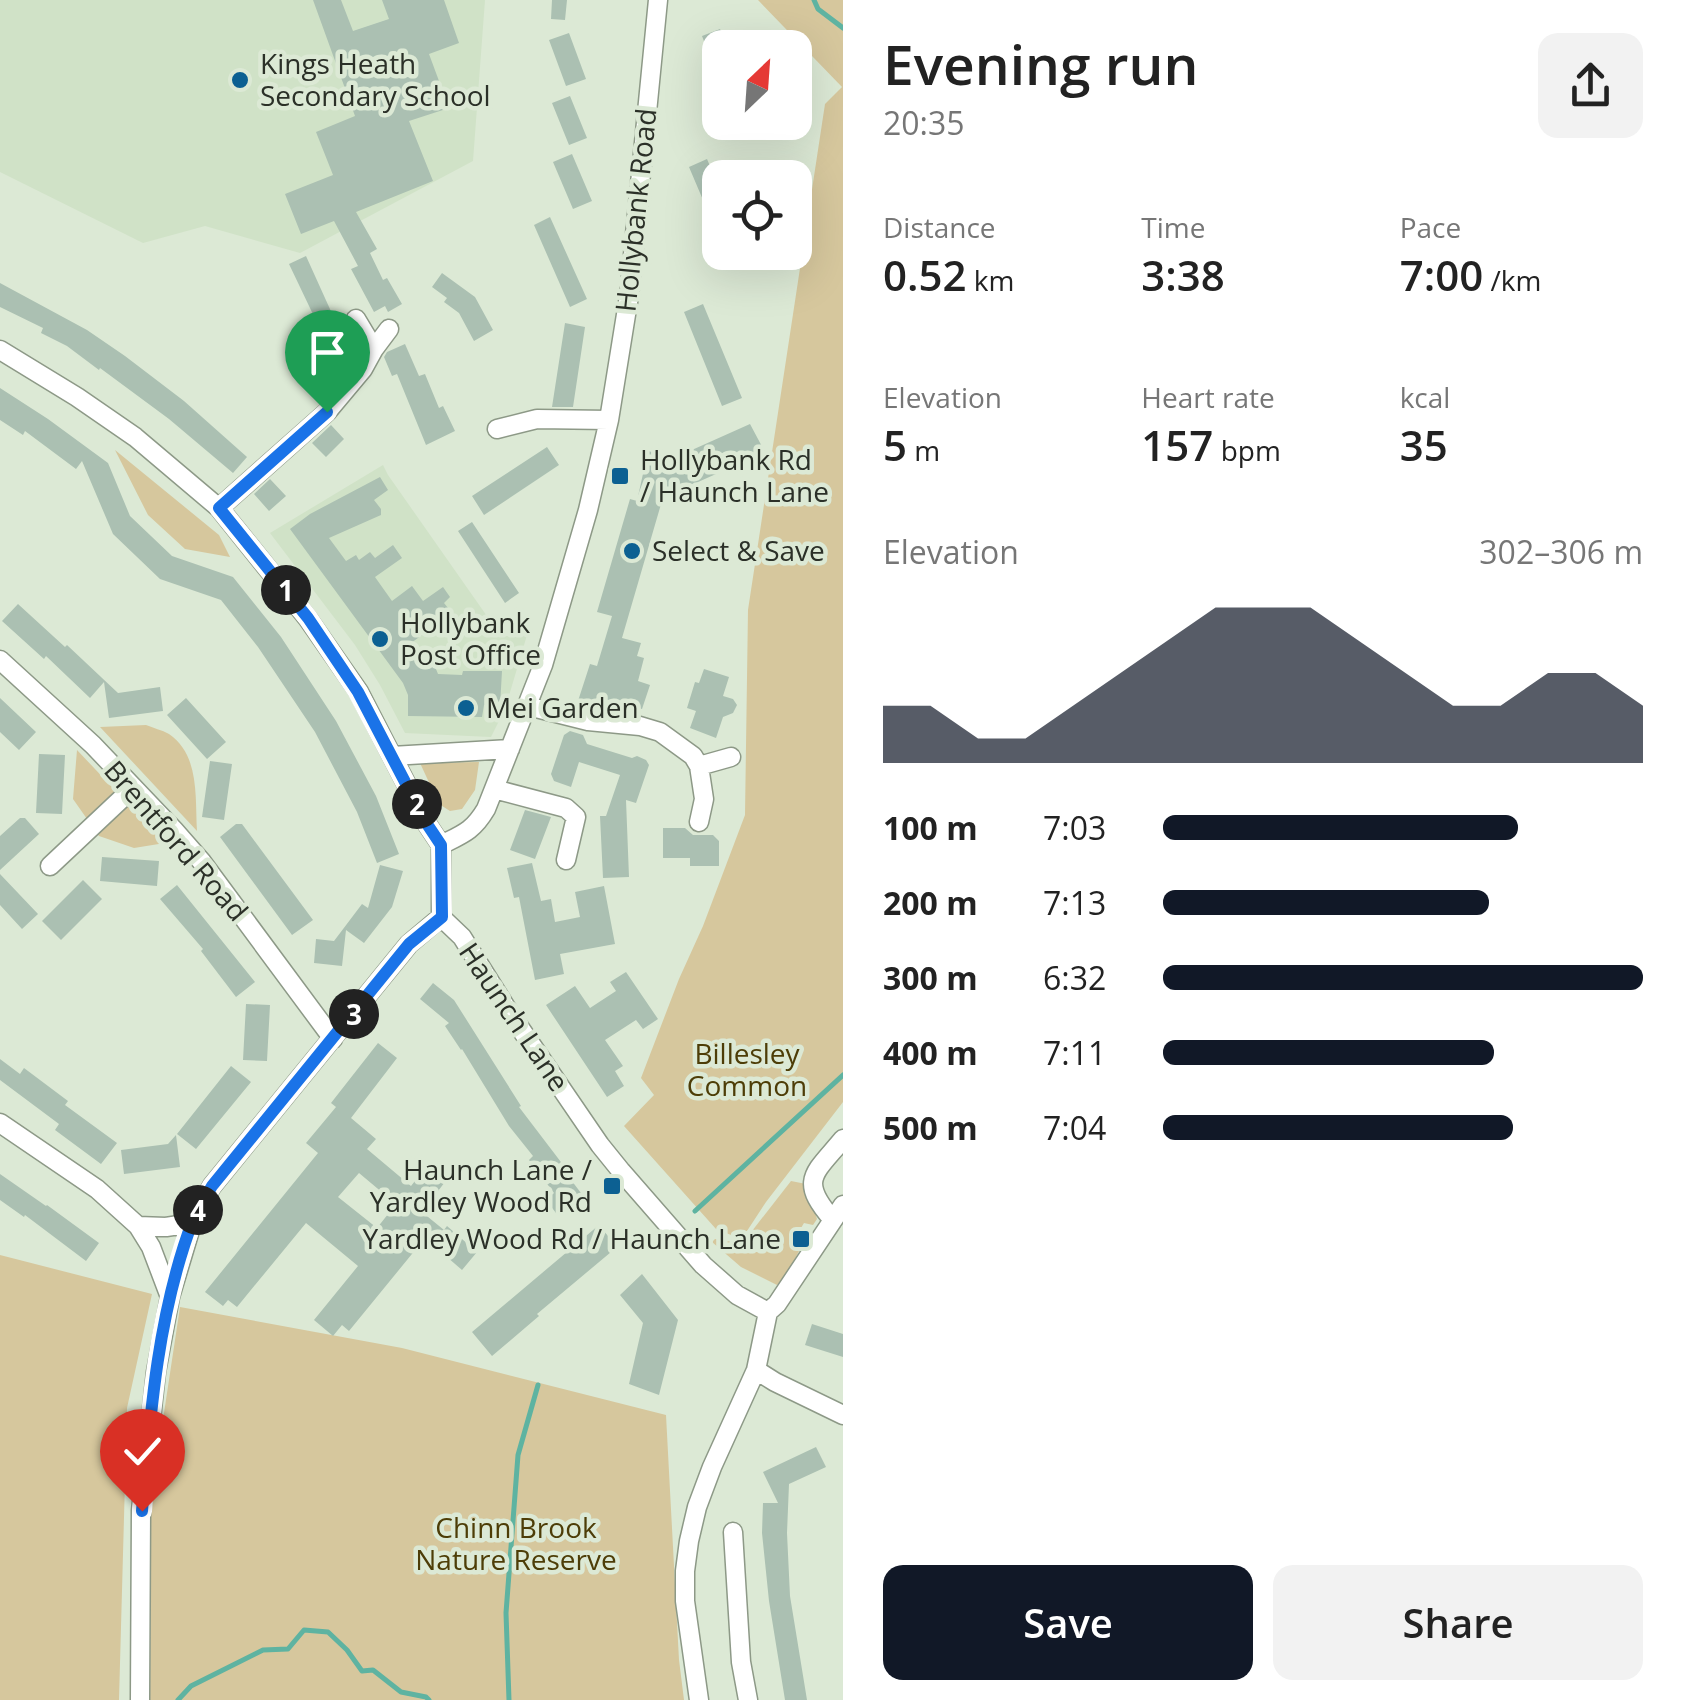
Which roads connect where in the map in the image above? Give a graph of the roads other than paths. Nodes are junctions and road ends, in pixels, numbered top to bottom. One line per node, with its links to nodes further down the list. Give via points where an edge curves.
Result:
1 (658, 0): 6 (street, Hollybank Road, via 629,296)
2 (356, 320): 4 (street)
3 (389, 330): 4 (street)
4 (374, 348): 8 (street, via 327,412)
5 (0, 350): 8 (street, Haunch Lane, via 135,437)
6 (609, 420): 7 (street, via 537,419); 10 (street, Hollybank Road)
7 (498, 429)
8 (219, 508): 12 (street, Haunch Lane, via 308,618)
9 (0, 660): 15 (street, Brentford Road)
10 (528, 706): 11 (street, Hollybank Road); 14 (street, via 660,732)
11 (510, 749): 12 (street); 16 (street, Hollybank Road)
12 (392, 756): 18 (street, Haunch Lane)
13 (731, 756): 14 (street)
14 (699, 766): 17 (street)
15 (132, 788): 20 (street); 22 (street, Brentford Road, via 202,862)
16 (494, 789): 18 (street, Hollybank Road, via 476,825); 19 (street, via 572,812)
17 (699, 822)
18 (441, 845): 21 (street, Haunch Lane)
19 (566, 860)
20 (50, 866)
21 (442, 917): 22 (street, via 409,944); 29 (street, Haunch Lane, via 620,1171 703,1264)
22 (333, 1038): 26 (street, via 212,1186)
23 (0, 1122): 27 (street)
24 (843, 1139): 25 (street, via 812,1180 820,1206)
25 (838, 1213): 29 (street)
26 (192, 1223): 27 (street); 28 (street)
27 (138, 1226): 28 (street)
28 (170, 1297): 33 (street, via 143,1494)
29 (768, 1312): 30 (street)
30 (756, 1370): 31 (street); 34 (street, via 712,1466 688,1542 686,1601)
31 (843, 1414)
32 (732, 1532): 35 (street)
33 (140, 1700)
34 (699, 1700)
35 (748, 1700)

